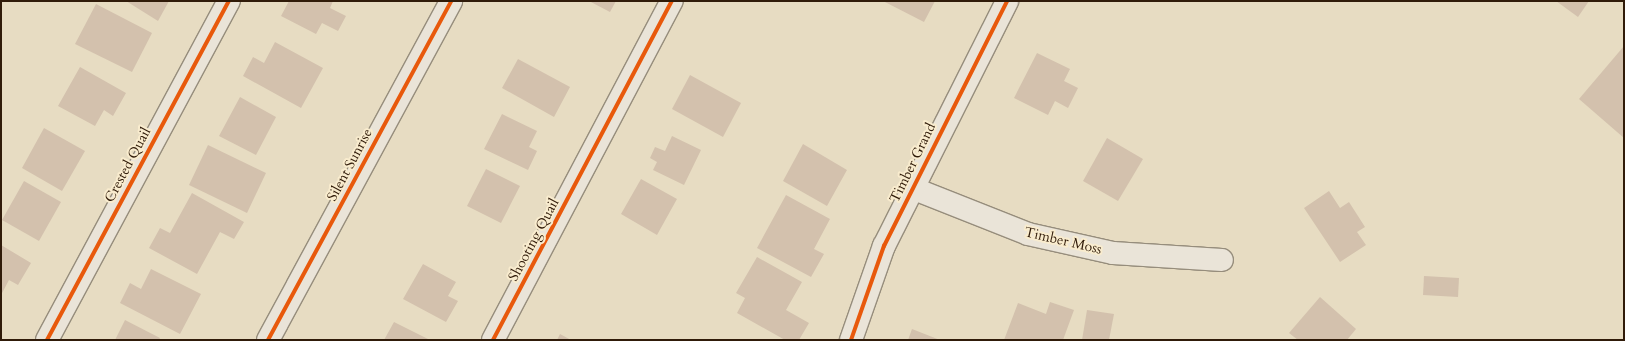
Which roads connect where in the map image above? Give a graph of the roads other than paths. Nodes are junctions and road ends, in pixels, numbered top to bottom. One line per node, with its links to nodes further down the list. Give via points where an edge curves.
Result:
1 (230, 1): 7 (street, Crested Quail)
2 (451, 1): 8 (street, Silent Sunrise)
3 (672, 1): 9 (street, Shooting Quail)
4 (1007, 1): 5 (street, Timber Grand)
5 (912, 188): 6 (street, Timber Moss, via 1028,234 1113,253); 10 (street, Timber Grand, via 884,246)
6 (1222, 260)
7 (47, 340)
8 (268, 340)
9 (493, 340)
10 (851, 340)

